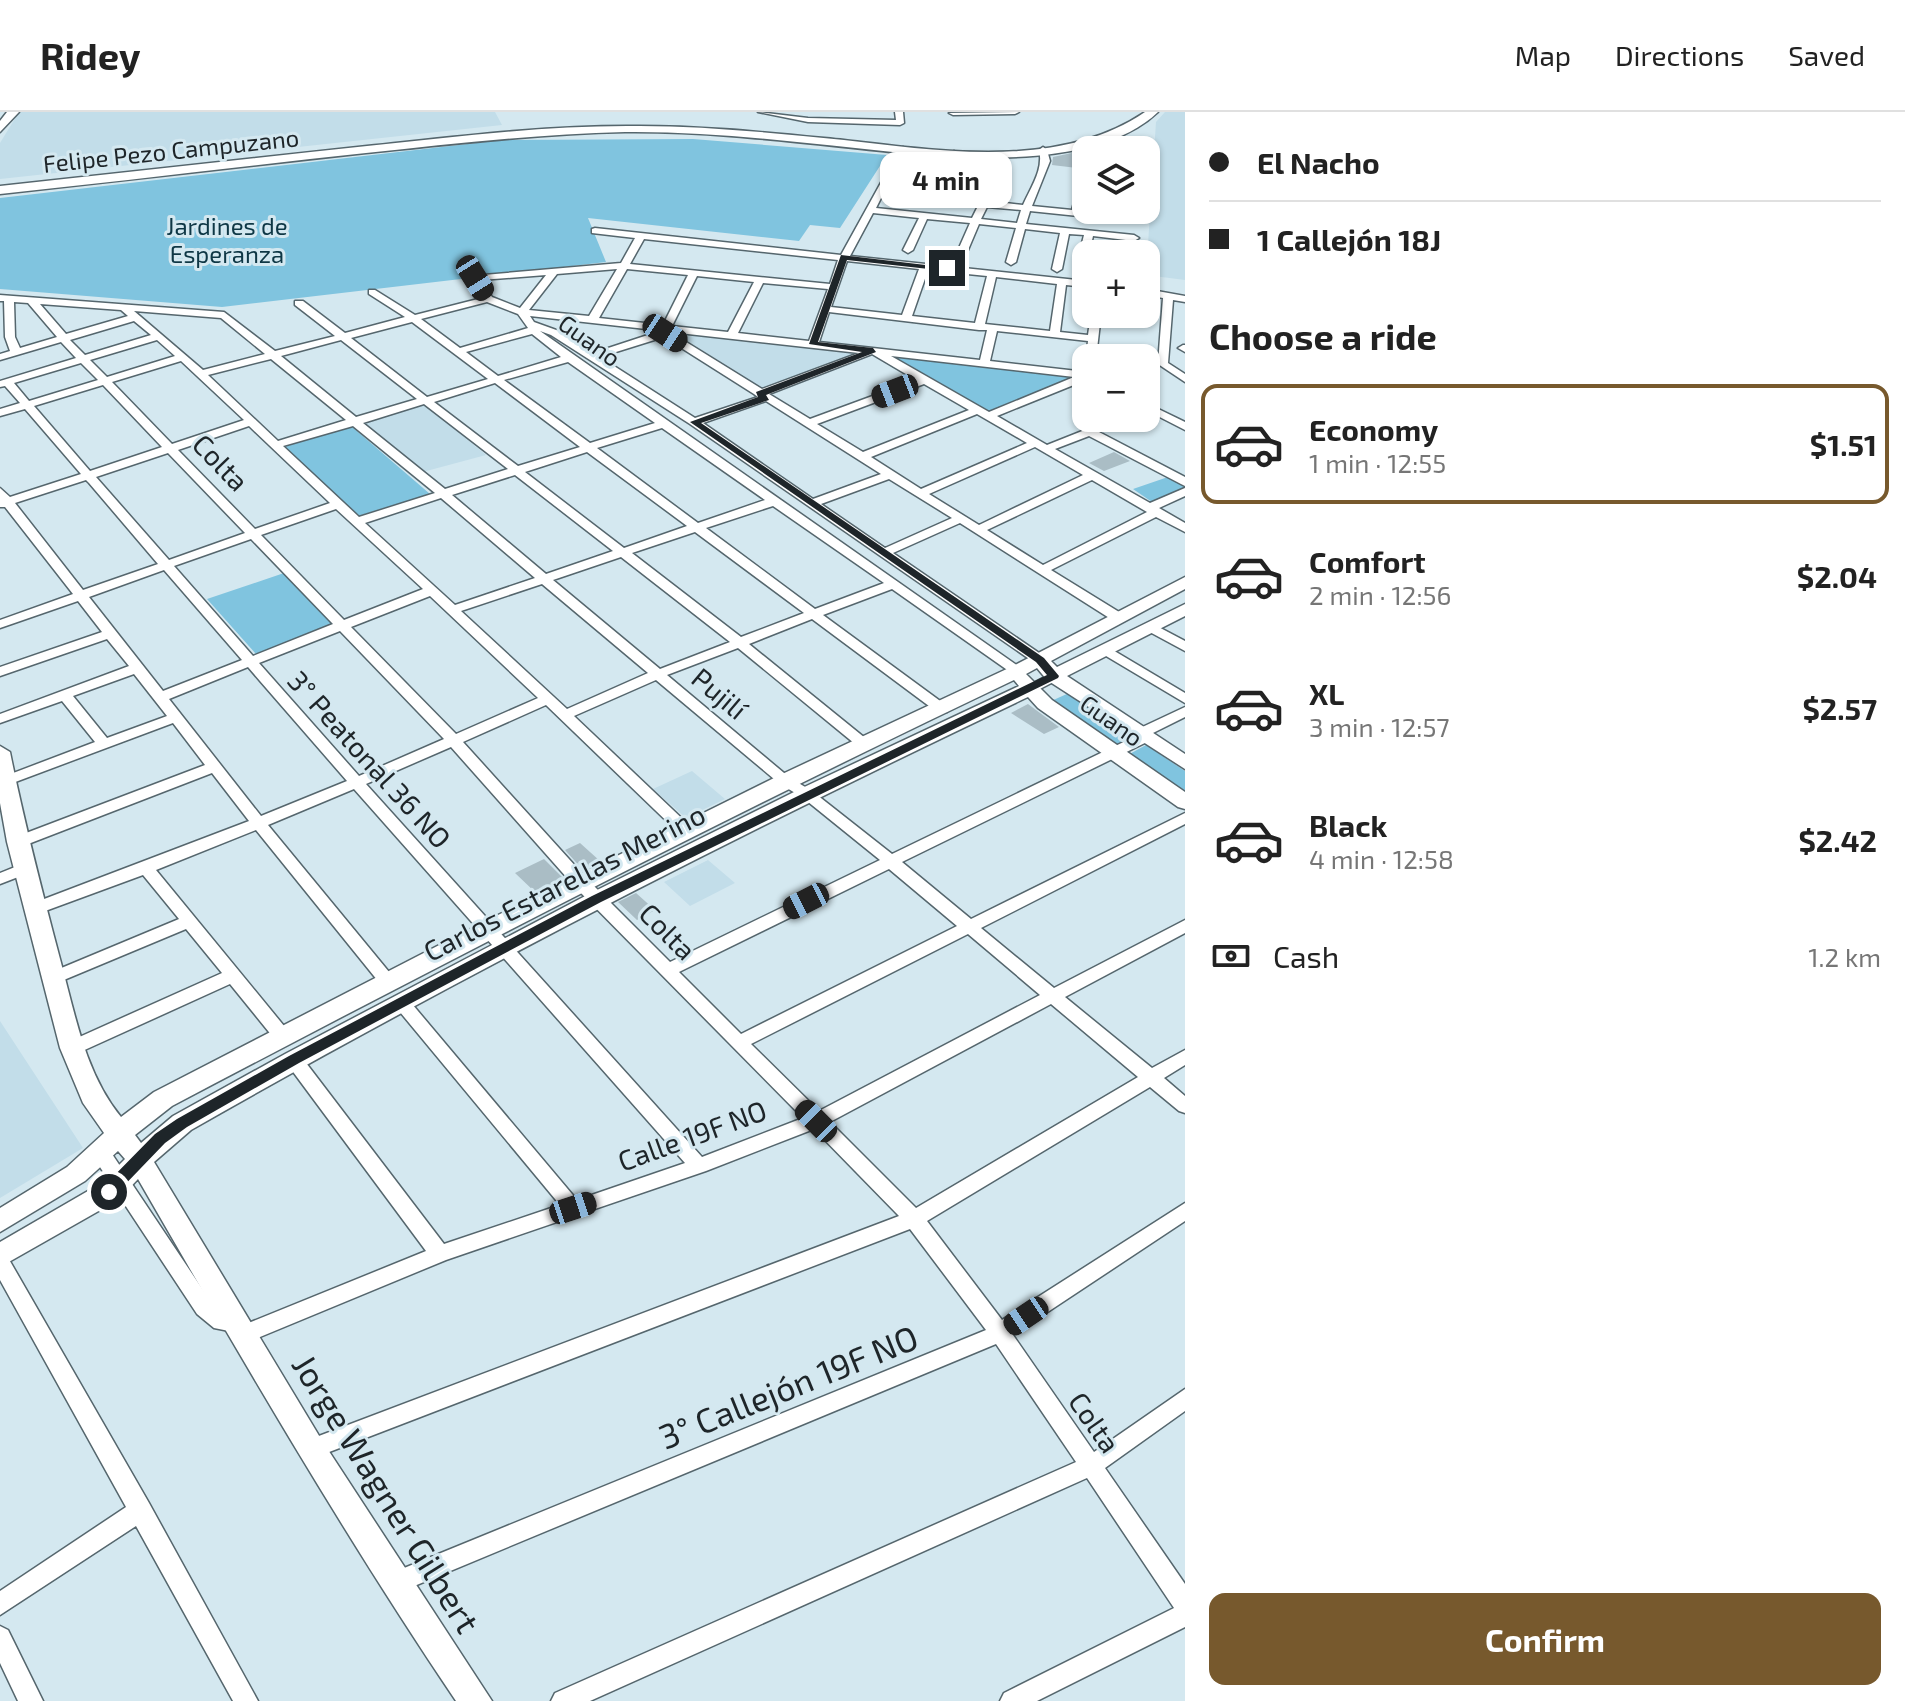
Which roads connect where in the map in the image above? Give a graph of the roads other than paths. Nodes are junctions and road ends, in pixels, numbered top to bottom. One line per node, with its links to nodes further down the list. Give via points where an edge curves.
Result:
1 (13, 112): 9 (street)
2 (762, 112): 7 (street)
3 (899, 112): 7 (street, via 900,123)
4 (1015, 112): 8 (street)
5 (1134, 112): 10 (street, Felipe Pezo Campuzano, via 1078,135 1004,147 904,146)
6 (1152, 112): 12 (street, Felipe Pezo Campuzano, via 1112,134)
7 (798, 115): 10 (street)
8 (953, 116)
9 (0, 129)
10 (788, 132): 15 (street, Felipe Pezo Campuzano, via 669,125 538,128)
11 (903, 150): 13 (street, Felipe Pezo Campuzano); 15 (street, Felipe Pezo Campuzano, via 725,132 579,130); 16 (street)
12 (1043, 150): 13 (street, Felipe Pezo Campuzano); 19 (street, via 1046,161)
13 (954, 154): 17 (street)
14 (1002, 161): 18 (street)
15 (3, 185)
16 (879, 193): 17 (street); 20 (street)
17 (933, 199): 18 (street)
18 (981, 203): 19 (street); 23 (street)
19 (1026, 208): 21 (street); 25 (street)
20 (869, 210): 22 (street); 35 (street)
21 (1072, 213)
22 (924, 216): 23 (street); 33 (street)
23 (975, 221): 25 (street); 36 (street)
24 (1135, 224): 30 (street)
25 (1023, 226): 27 (street); 37 (street)
26 (595, 231): 29 (street)
27 (1065, 231): 28 (street); 40 (street)
28 (1089, 233): 30 (street); 31 (street)
29 (642, 235): 32 (street); 38 (street)
30 (1134, 238)
31 (1087, 240)
32 (735, 245): 34 (street); 35 (street)
33 (908, 250)
34 (729, 255)
35 (844, 257): 39 (street); 47 (street)
36 (960, 257)
37 (1011, 262)
38 (624, 266): 41 (street); 42 (street); 61 (street)
39 (925, 266): 43 (street); 60 (street)
40 (1057, 269)
41 (555, 270): 52 (street, via 475,278); 62 (street)
42 (694, 273): 44 (street, via 720,270); 66 (street)
43 (992, 274): 45 (street); 63 (street)
44 (760, 279): 47 (street); 68 (street)
45 (1062, 281): 46 (street); 67 (street)
46 (1072, 282)
47 (834, 287): 57 (street)
48 (372, 292): 59 (street)
49 (1160, 295): 50 (street)
50 (1168, 297): 53 (street); 87 (street, via 1163,364)
51 (5, 298): 54 (street); 76 (street)
52 (488, 299): 59 (street); 62 (street)
53 (1185, 299)
54 (31, 300): 56 (street); 71 (street, Colta)
55 (299, 303): 70 (street)
56 (123, 307): 58 (street); 78 (street, Pujilí, via 224,315)
57 (825, 309): 60 (street); 73 (street)
58 (136, 317): 69 (street); 71 (street)
59 (413, 318): 70 (street); 77 (street)
60 (906, 318): 63 (street)
61 (593, 319): 62 (street); 66 (street)
62 (528, 322): 77 (street); 79 (street, Guano); 82 (street, Guano)
63 (979, 327): 64 (street)
64 (993, 328): 67 (street); 84 (street)
65 (1095, 328): 72 (street)
66 (662, 329): 68 (street); 79 (street); 93 (street)
67 (1055, 334): 72 (street)
68 (732, 335): 73 (street)
69 (159, 336): 81 (street); 83 (street)
70 (346, 336): 78 (street); 94 (street)
71 (63, 338): 76 (street); 83 (street, Colta)
72 (1094, 339): 74 (street)
73 (813, 344): 75 (street)
74 (1093, 344)
75 (873, 351): 84 (street); 89 (street); 93 (street)
76 (16, 352): 80 (street)
77 (456, 352): 88 (street)
78 (275, 355): 85 (street); 100 (street, Pujilí)
79 (593, 356): 101 (street, Guano)
80 (0, 357)
81 (184, 357): 85 (street); 91 (street)
82 (569, 358): 88 (street); 102 (street, Guano)
83 (85, 359): 91 (street, Colta); 92 (street)
84 (984, 363): 86 (street)
85 (203, 373): 99 (street)
86 (1072, 373)
87 (1185, 379)
88 (492, 380): 94 (street); 109 (street)
89 (925, 380): 97 (street); 103 (street)
90 (1072, 380): 97 (street)
91 (107, 381): 95 (street); 108 (street, Colta)
92 (3, 383): 95 (street, 3° Peatonal 36 NO)
93 (762, 396): 101 (street); 103 (street)
94 (424, 400): 100 (street); 111 (street)
95 (27, 405): 96 (street); 112 (street, 3° Peatonal 36 NO)
96 (0, 413)
97 (983, 413): 107 (street); 110 (street)
98 (1160, 414): 104 (street)
99 (250, 422): 106 (street); 108 (street)
100 (354, 422): 106 (street); 116 (street, Pujilí)
101 (694, 422): 121 (street, Guano)
102 (662, 424): 109 (street); 120 (street, Guano)
103 (807, 424): 110 (street)
104 (1185, 427)
105 (1090, 432): 107 (street); 115 (street)
106 (275, 445): 122 (street)
107 (1040, 446): 114 (street); 118 (street)
108 (169, 448): 112 (street); 129 (street, Colta)
109 (585, 448): 111 (street); 126 (street)
110 (861, 457): 113 (street)
111 (516, 469): 116 (street); 130 (street)
112 (91, 475): 119 (street); 132 (street, 3° Peatonal 36 NO)
113 (889, 475): 118 (street); 121 (street)
114 (1092, 475): 123 (street); 128 (street)
115 (1185, 482)
116 (441, 492): 125 (street); 134 (street, Pujilí)
117 (1185, 492): 123 (street)
118 (919, 494): 124 (street)
119 (3, 499): 138 (street)
120 (775, 501): 126 (street); 136 (street, Guano)
121 (813, 503): 131 (street, Guano)
122 (338, 504): 125 (street); 129 (street)
123 (1152, 510): 127 (street); 133 (street)
124 (960, 519): 128 (street); 131 (street)
125 (358, 521): 137 (street)
126 (696, 526): 130 (street); 141 (street)
127 (1185, 528)
128 (977, 530): 133 (street)
129 (253, 536): 132 (street); 144 (street, Colta)
130 (620, 552): 134 (street); 147 (street)
131 (885, 552): 150 (street, Guano)
132 (167, 567): 138 (street); 151 (street, 3° Peatonal 36 NO)
133 (1042, 570): 142 (street)
134 (541, 578): 139 (street); 155 (street, Pujilí)
135 (1185, 582): 142 (street, Carlos Estarellas Merino)
136 (893, 584): 141 (street); 153 (street, Guano)
137 (433, 590): 139 (street); 144 (street)
138 (81, 597): 143 (street); 146 (street)
139 (454, 609): 160 (street)
140 (1185, 609): 145 (street, Carlos Estarellas Merino)
141 (817, 615): 147 (street); 162 (street)
142 (1119, 618): 150 (street, Carlos Estarellas Merino)
143 (0, 624)
144 (342, 626): 151 (street); 168 (street, Colta)
145 (1151, 627): 148 (street); 149 (street, Carlos Estarellas Merino)
146 (111, 633): 152 (street); 154 (street)
147 (740, 643): 155 (street); 170 (street)
148 (1185, 647)
149 (1106, 650): 156 (street, Carlos Estarellas Merino); 161 (street)
150 (1040, 660): 153 (street, Carlos Estarellas Merino); 156 (street, Guano)
151 (248, 663): 159 (street); 176 (street, 3° Peatonal 36 NO)
152 (137, 668): 158 (street); 159 (street)
153 (1018, 671): 157 (street, Guano); 162 (street, Carlos Estarellas Merino)
154 (0, 672)
155 (658, 674): 164 (street); 175 (street, Pujilí)
156 (1054, 676): 157 (street, Carlos Estarellas Merino); 167 (street, Guano)
157 (1031, 688): 172 (street, Guano); 177 (street, Carlos Estarellas Merino)
158 (65, 695): 166 (street); 169 (street)
159 (160, 697): 165 (street)
160 (549, 698): 164 (street); 168 (street)
161 (1185, 699)
162 (942, 709): 170 (street, Carlos Estarellas Merino)
163 (1185, 711): 167 (street)
164 (566, 715): 182 (street)
165 (177, 717): 169 (street); 174 (street)
166 (0, 719)
167 (1144, 735): 172 (street); 173 (street, Guano)
168 (454, 741): 176 (street); 187 (street, Colta)
169 (104, 744): 178 (street)
170 (865, 745): 175 (street, Carlos Estarellas Merino)
171 (0, 752): 178 (street, Jorge Wagner Gilbert)
172 (1114, 753): 179 (street, Guano); 184 (street)
173 (1185, 763)
174 (214, 767): 181 (street); 183 (street)
175 (785, 781): 177 (street, Pujilí); 182 (street, Carlos Estarellas Merino)
176 (357, 783): 181 (street); 192 (street, 3° Peatonal 36 NO)
177 (807, 794): 184 (street, Pujilí); 187 (street, Carlos Estarellas Merino)
178 (5, 796): 183 (street, Jorge Wagner Gilbert)
179 (1185, 802)
180 (1185, 818): 191 (street)
181 (259, 824): 185 (street); 196 (street)
182 (686, 831): 187 (street, Carlos Estarellas Merino)
183 (18, 842): 186 (street, Jorge Wagner Gilbert)
184 (889, 860): 191 (street, Pujilí); 193 (street)
185 (147, 869): 188 (street); 189 (street)
186 (8, 872): 188 (street, Jorge Wagner Gilbert)
187 (589, 892): 192 (street, Carlos Estarellas Merino); 193 (street, Colta)
188 (37, 908): 195 (street, Jorge Wagner Gilbert)
189 (187, 922): 194 (street); 195 (street)
190 (1185, 926): 197 (street, Calle 19F NO)
191 (969, 927): 197 (street, Pujilí); 199 (street)
192 (494, 939): 196 (street, Carlos Estarellas Merino); 208 (street, 3° Peatonal 36 NO)
193 (668, 970): 199 (street, Colta)
194 (232, 976): 198 (street); 200 (street)
195 (53, 978): 200 (street, Jorge Wagner Gilbert)
196 (395, 992): 198 (street, Carlos Estarellas Merino); 202 (street, Carlos Estarellas Merino); 210 (street)
197 (1054, 997): 203 (street, Pujilí); 205 (street, Calle 19F NO)
198 (283, 1037): 206 (street, Carlos Estarellas Merino, via 163,1099)
199 (738, 1043): 205 (street, Colta)
200 (72, 1048): 206 (street, Jorge Wagner Gilbert)
201 (1185, 1057): 203 (street)
202 (294, 1060): 207 (street, Carlos Estarellas Merino, via 182,1123); 214 (street)
203 (1150, 1077): 204 (street, Pujilí); 212 (street)
204 (1185, 1106)
205 (816, 1121): 208 (street, Calle 19F NO); 212 (street, Colta)
206 (110, 1144): 207 (street, Jorge Wagner Gilbert); 209 (street); 213 (street, Carlos Estarellas Merino, via 45,1195)
207 (139, 1159): 209 (street, Carlos Estarellas Merino); 217 (street, Jorge Wagner Gilbert)
208 (699, 1166): 210 (street, Calle 19F NO)
209 (121, 1181): 215 (street, Carlos Estarellas Merino); 217 (street, via 204,1308)
210 (573, 1208): 214 (street, Calle 19F NO)
211 (1185, 1211): 218 (street, 3° Callejón 19F NO)
212 (914, 1219): 218 (street, Colta); 220 (street)
213 (0, 1221)
214 (440, 1254): 217 (street, Calle 19F NO)
215 (0, 1256)
216 (0, 1262): 222 (street)
217 (240, 1329): 220 (street, Jorge Wagner Gilbert)
218 (1000, 1333): 221 (street, Colta); 223 (street, 3° Callejón 19F NO)
219 (1185, 1399): 221 (street)
220 (311, 1449): 223 (street, Jorge Wagner Gilbert)
221 (1091, 1466): 225 (street, Colta); 231 (street)
222 (141, 1510): 224 (street); 229 (street)
223 (395, 1583): 230 (street, Jorge Wagner Gilbert)
224 (0, 1604)
225 (1185, 1604)
226 (1185, 1615): 232 (street)
227 (0, 1638): 228 (street)
228 (31, 1701)
229 (246, 1701)
230 (476, 1701)
231 (563, 1701)
232 (1012, 1701)

